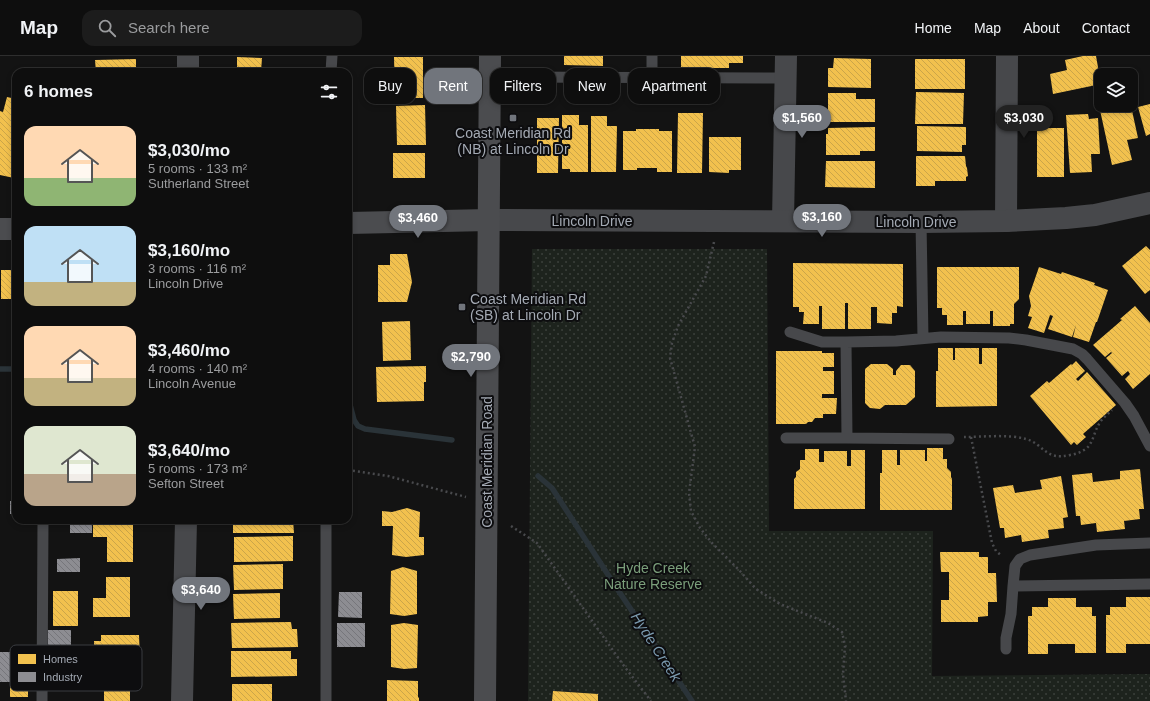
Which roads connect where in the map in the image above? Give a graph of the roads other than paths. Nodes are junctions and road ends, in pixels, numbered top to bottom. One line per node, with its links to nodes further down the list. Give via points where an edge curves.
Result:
1 (188, 56): 7 (street)
2 (332, 56): 8 (lane)
3 (490, 56): 9 (main road, Coast Meridian Road)
4 (652, 56): 10 (lane)
5 (786, 56): 15 (street)
6 (1007, 56): 19 (street)
7 (188, 68)
8 (331, 68)
9 (490, 68)
10 (652, 68)
11 (490, 77): 17 (main road, Coast Meridian Road)
12 (556, 77): 13 (lane)
13 (628, 78)
14 (720, 78): 15 (lane)
15 (786, 78): 18 (street)
16 (1150, 203): 19 (street, Lincoln Drive, via 1095,215)
17 (488, 220): 18 (street, Lincoln Drive); 21 (main road); 43 (main road, Coast Meridian Road)
18 (783, 221): 20 (street, Lincoln Drive)
19 (1006, 221): 20 (street, Lincoln Drive)
20 (921, 222): 25 (lane)
21 (352, 223)
22 (0, 229): 23 (main road)
23 (12, 229)
24 (790, 332): 26 (lane, via 822,342)
25 (923, 338): 26 (lane); 30 (lane, via 1009,338 1073,349 1087,359 1123,401)
26 (846, 342): 28 (lane)
27 (786, 438): 28 (lane)
28 (847, 438): 29 (lane)
29 (949, 439)
30 (1150, 446)
31 (43, 524): 37 (lane)
32 (186, 524): 41 (street)
33 (326, 524): 42 (lane)
34 (1150, 543): 36 (lane, via 1096,545 1030,555 1020,559 1015,566)
35 (1150, 584): 36 (lane)
36 (1013, 586): 38 (lane)
37 (42, 645)
38 (1006, 649)
39 (42, 691): 40 (lane)
40 (42, 701)
41 (182, 701)
42 (326, 701)
43 (485, 701)

